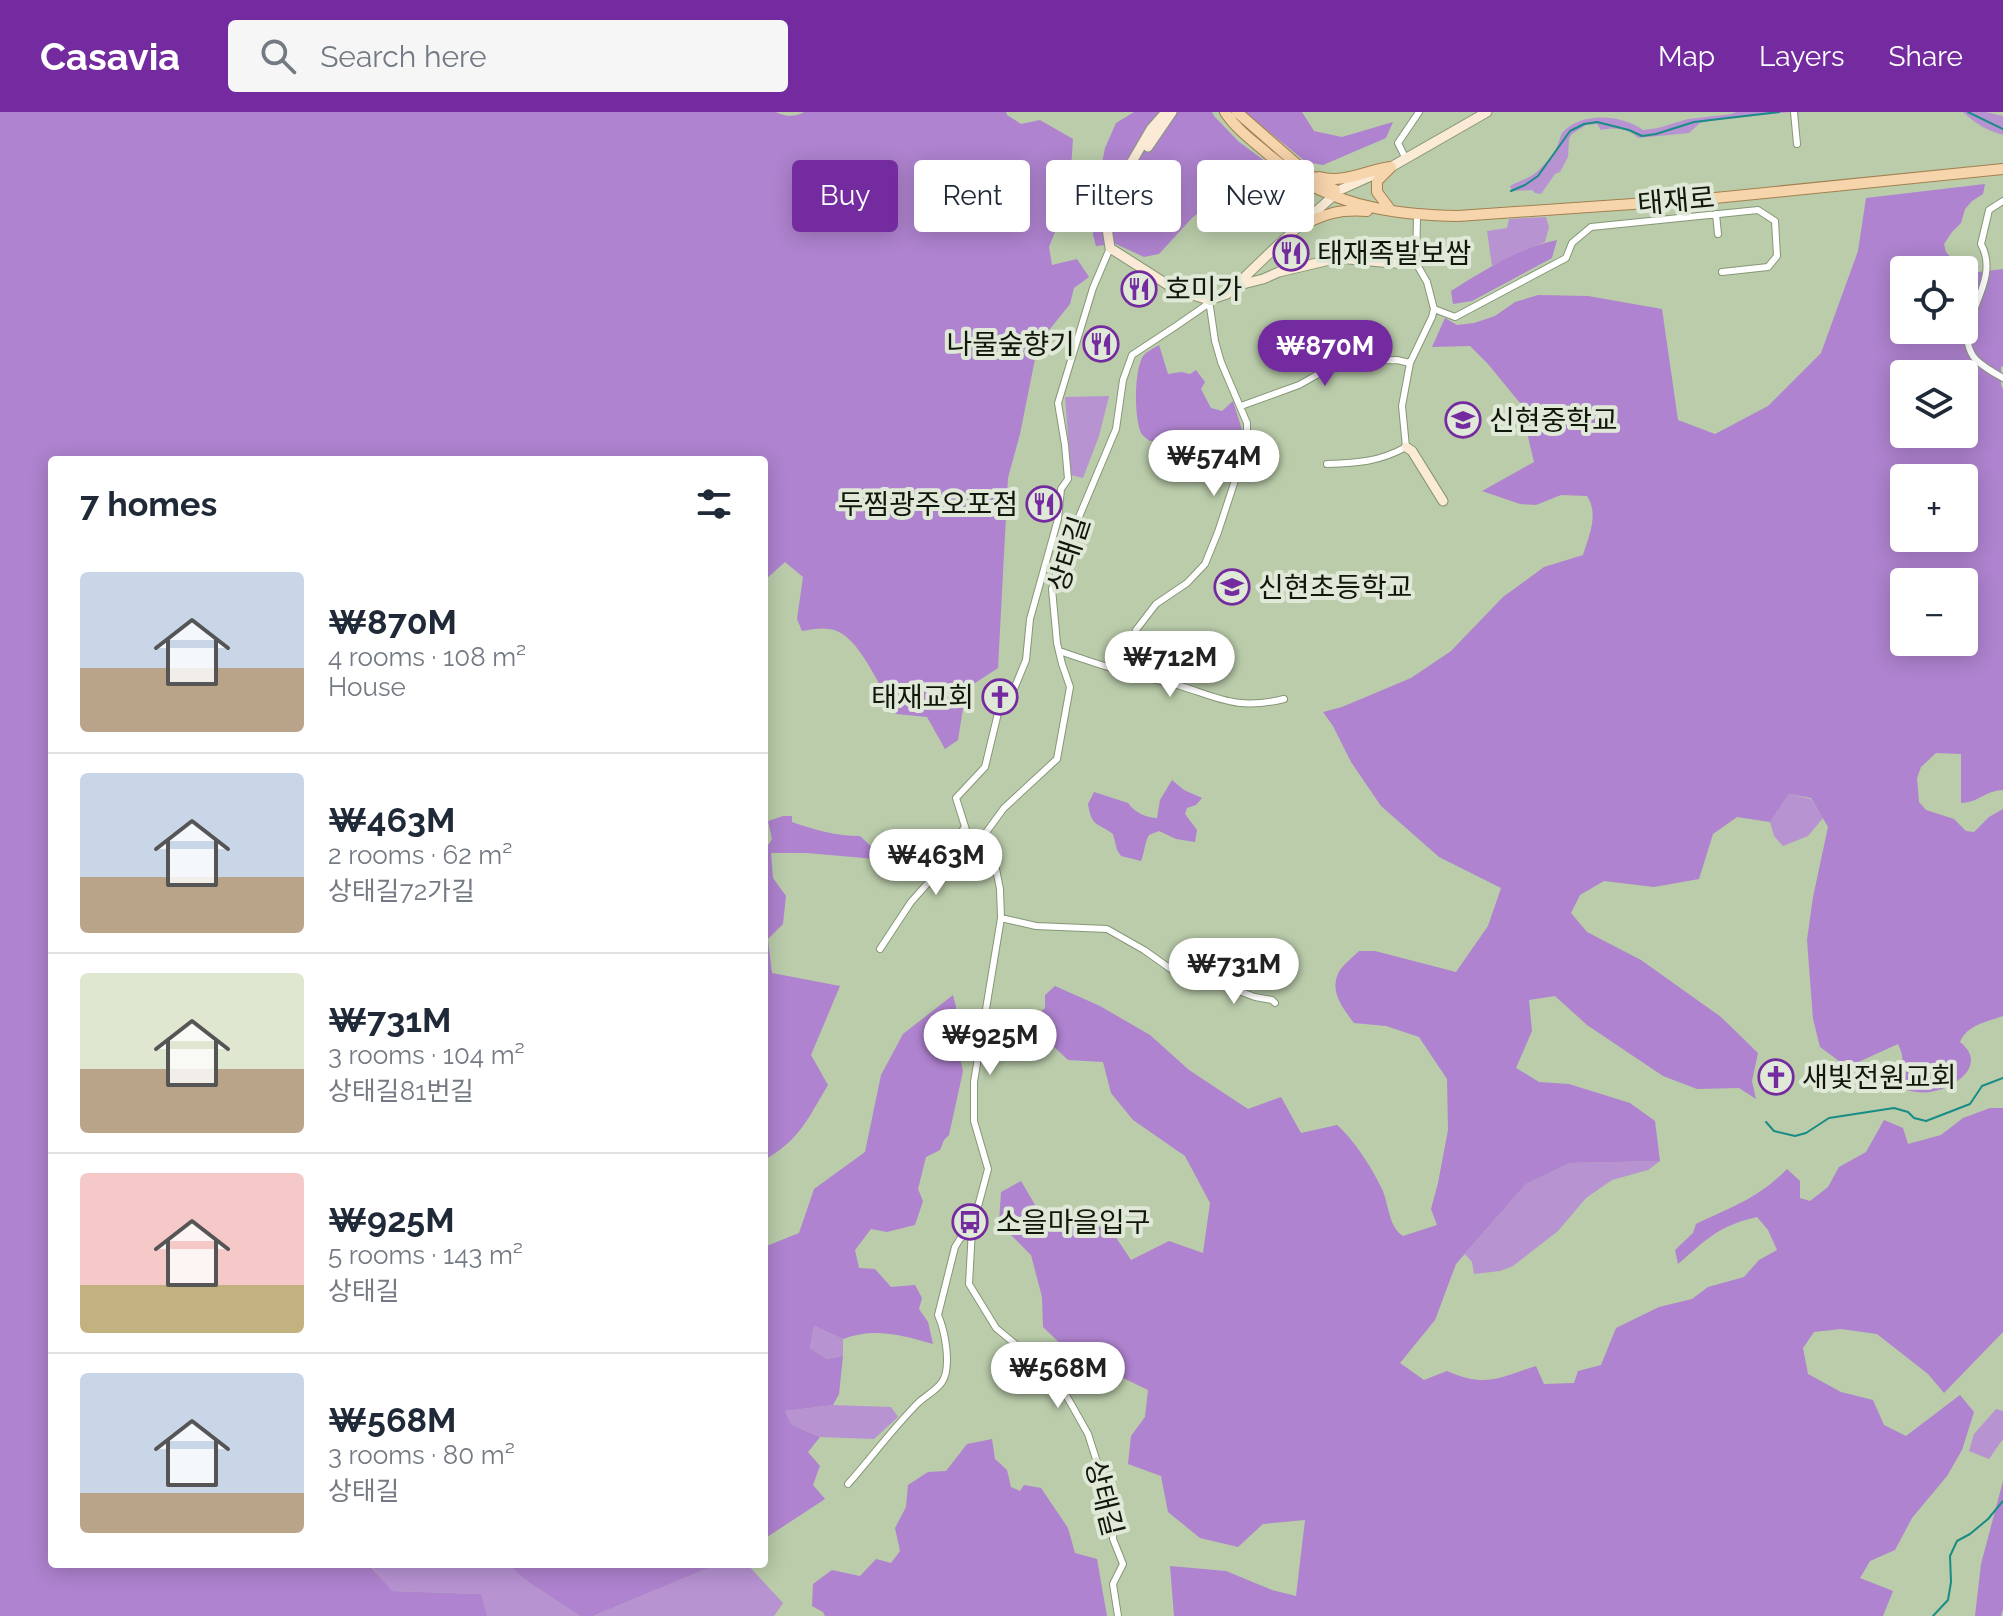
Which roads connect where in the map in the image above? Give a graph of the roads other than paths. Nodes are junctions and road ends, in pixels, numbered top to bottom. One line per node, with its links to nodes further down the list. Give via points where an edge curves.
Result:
1 (1166, 112): 10 (main road)
2 (1172, 112): 11 (main road)
3 (1225, 112): 12 (main road, via 1239,130)
4 (1237, 112): 13 (main road)
5 (1419, 112): 9 (street, via 1398,143)
6 (1487, 112): 9 (main road)
7 (1794, 113): 8 (street)
8 (1797, 144)
9 (1406, 159): 14 (main road)
10 (1133, 160)
11 (1139, 160)
12 (1280, 160)
13 (1286, 160)
14 (1391, 167): 16 (main road, via 1340,180); 18 (main road); 20 (main road, via 1377,181 1377,192)
15 (2003, 167): 20 (main road, 태재로, via 1644,200); 23 (main road, 태재로, via 1705,199)
16 (1314, 178)
17 (1314, 182): 18 (main road, 태재로)
18 (1336, 194): 20 (main road, 태재로); 21 (main road)
19 (2003, 201): 38 (street, via 1989,210 1981,244 1988,252 1989,288 1967,344 1974,358)
20 (1391, 212): 23 (main road, 태재로); 24 (main road); 25 (main road, via 1340,210)
21 (1314, 214)
22 (1716, 214): 28 (street); 33 (street, via 1758,210 1775,221 1777,256 1768,267); 36 (street, via 1591,227 1572,243 1566,258 1455,317)
23 (1458, 216): 24 (main road)
24 (1417, 218): 31 (street)
25 (1314, 219)
26 (1108, 232): 29 (main road)
27 (1293, 232): 30 (main road)
28 (1718, 234)
29 (1110, 248): 35 (main road, via 1176,290); 43 (street, via 1058,403 1068,479 1061,489)
30 (1265, 258): 32 (main road); 34 (main road)
31 (1416, 263): 32 (main road, via 1338,258); 36 (street)
32 (1279, 272): 34 (main road)
33 (1722, 272)
34 (1236, 286): 35 (main road)
35 (1209, 300): 39 (street, via 1218,352); 44 (street, 상태길, via 1132,355 1116,429 1060,562)
36 (1434, 309): 37 (street)
37 (1410, 363): 39 (street, via 1349,361); 40 (street, via 1402,406)
38 (2003, 378)
39 (1241, 406): 46 (street, via 1247,444 1205,564 1156,604 1136,630)
40 (1406, 447): 41 (street, via 1356,464); 42 (main road)
41 (1327, 464)
42 (1443, 501)
43 (1038, 594): 44 (street); 48 (street, via 1026,660 999,709 985,767 956,798)
44 (1053, 598): 45 (street, 상태길)
45 (1059, 651): 46 (street); 49 (street, 상태길, via 1070,687 1057,759 1004,808)
46 (1122, 672): 47 (street, via 1244,705)
47 (1284, 699)
48 (964, 827): 49 (street); 51 (street, via 944,865)
49 (979, 842): 50 (street, 상태길, via 996,869)
50 (1001, 918): 52 (street, via 1036,926 1107,929 1193,980); 53 (street, 상태길, via 974,1082 974,1121 988,1169)
51 (880, 949)
52 (1275, 1003)
53 (972, 1229): 54 (street, 상태길, via 955,1247 938,1315 947,1353 941,1384 919,1401); 55 (street, 상태길, via 969,1284 996,1328 1056,1378 1088,1434 1114,1515 1113,1539 1123,1564 1113,1584)
54 (848, 1484)
55 (1118, 1616)

